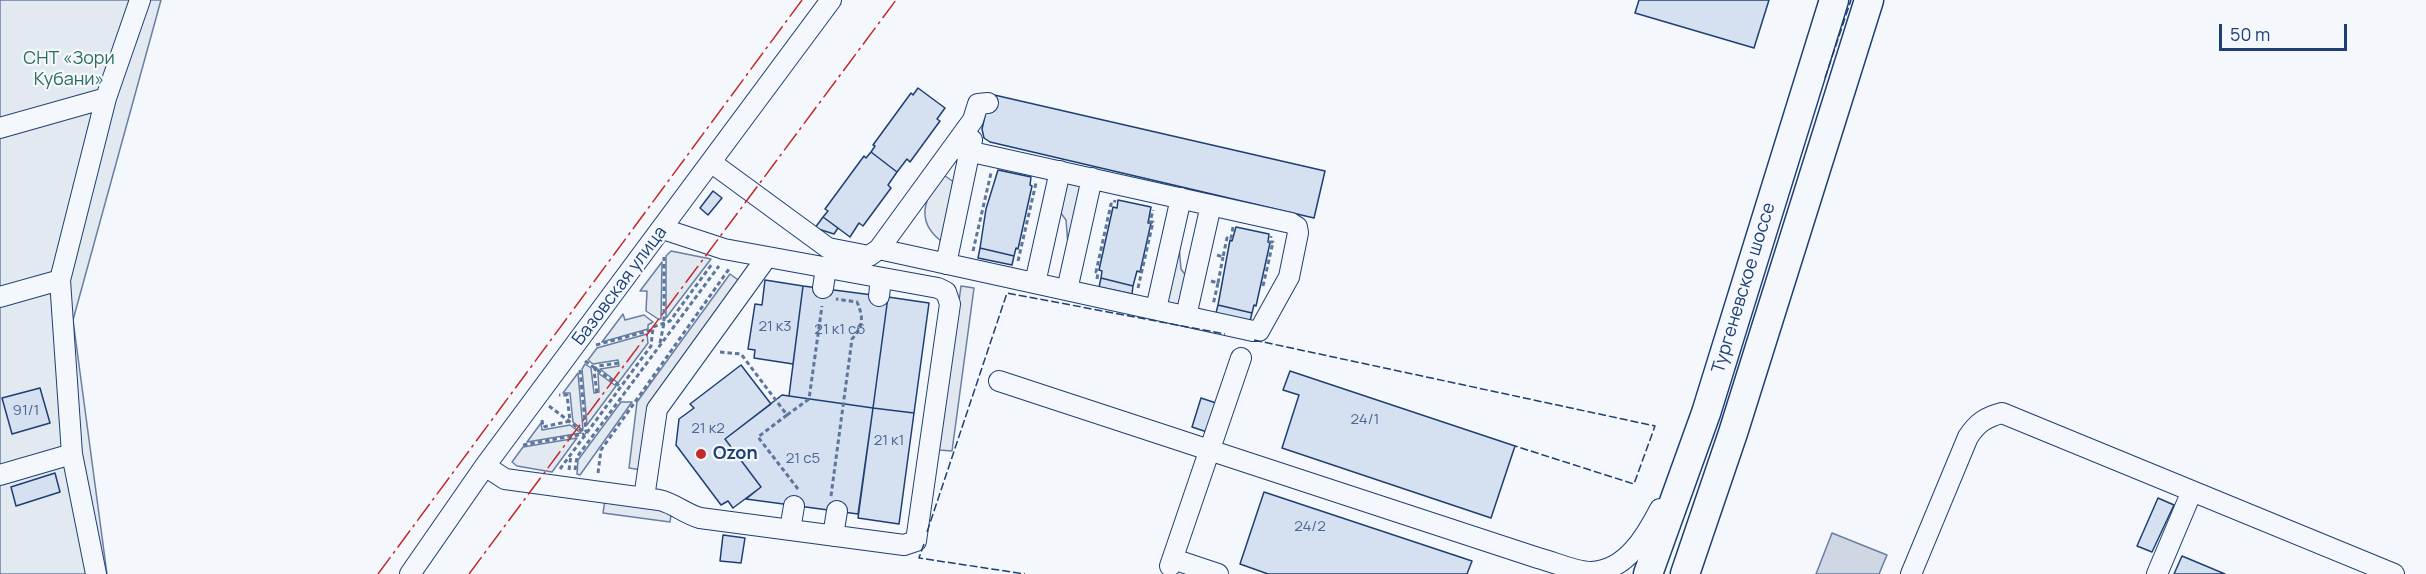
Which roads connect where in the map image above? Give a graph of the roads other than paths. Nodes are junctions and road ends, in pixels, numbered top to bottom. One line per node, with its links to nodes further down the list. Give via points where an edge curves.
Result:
1 (140, 0): 5 (street)
2 (831, 0): 9 (street, Базовская улица)
3 (1834, 0): 28 (highway, Тургеневское шоссе)
4 (1869, 0): 46 (highway, Тургеневское шоссе, via 1744,400)
5 (106, 98): 7 (street); 19 (street)
6 (988, 103): 8 (street, via 978,104)
7 (0, 128)
8 (962, 149): 10 (street); 15 (street); 17 (street)
9 (712, 163): 14 (street, Базовская улица); 15 (street, via 828,248 869,256)
10 (1060, 171): 11 (street); 20 (street)
11 (1092, 178): 12 (street); 21 (street)
12 (1181, 198): 13 (street); 24 (street)
13 (1211, 205): 25 (street); 25 (street, via 1297,227 1289,277 1259,331)
14 (663, 230): 16 (street, via 736,260); 31 (street, Базовская улица)
15 (879, 249): 17 (street)
16 (767, 257): 18 (street); 34 (street, via 657,409)
17 (946, 264): 20 (street)
18 (826, 268): 22 (street); 38 (street, via 880,287 938,288 949,297 918,536 904,545)
19 (60, 280): 23 (street); 30 (street)
20 (1035, 283): 21 (street)
21 (1067, 290): 24 (street)
22 (827, 295)
23 (0, 297)
24 (1156, 309): 25 (street)
25 (1186, 316)
26 (1242, 358): 29 (street)
27 (999, 381): 29 (street)
28 (1706, 413): 39 (street, via 1648,531 1634,550 1604,570 1589,572); 45 (highway, Тургеневское шоссе)
29 (1210, 450): 39 (street); 43 (street, via 1172,562)
30 (72, 454): 32 (street); 41 (street)
31 (485, 466): 34 (street, via 505,479); 42 (street, Базовская улица)
32 (0, 475)
33 (2192, 491): 40 (street, via 2014,416 1988,416 1968,437); 47 (street); 48 (street)
34 (644, 498): 37 (street, via 669,502 700,518)
35 (797, 499): 37 (street)
36 (833, 508): 38 (street)
37 (790, 530): 38 (street)
38 (833, 536)
39 (1538, 558): 44 (street)
40 (1914, 573)
41 (96, 574)
42 (410, 574)
43 (1218, 574)
44 (1565, 574)
45 (1648, 574)
46 (1684, 574)
47 (2157, 574)
48 (2394, 574)

